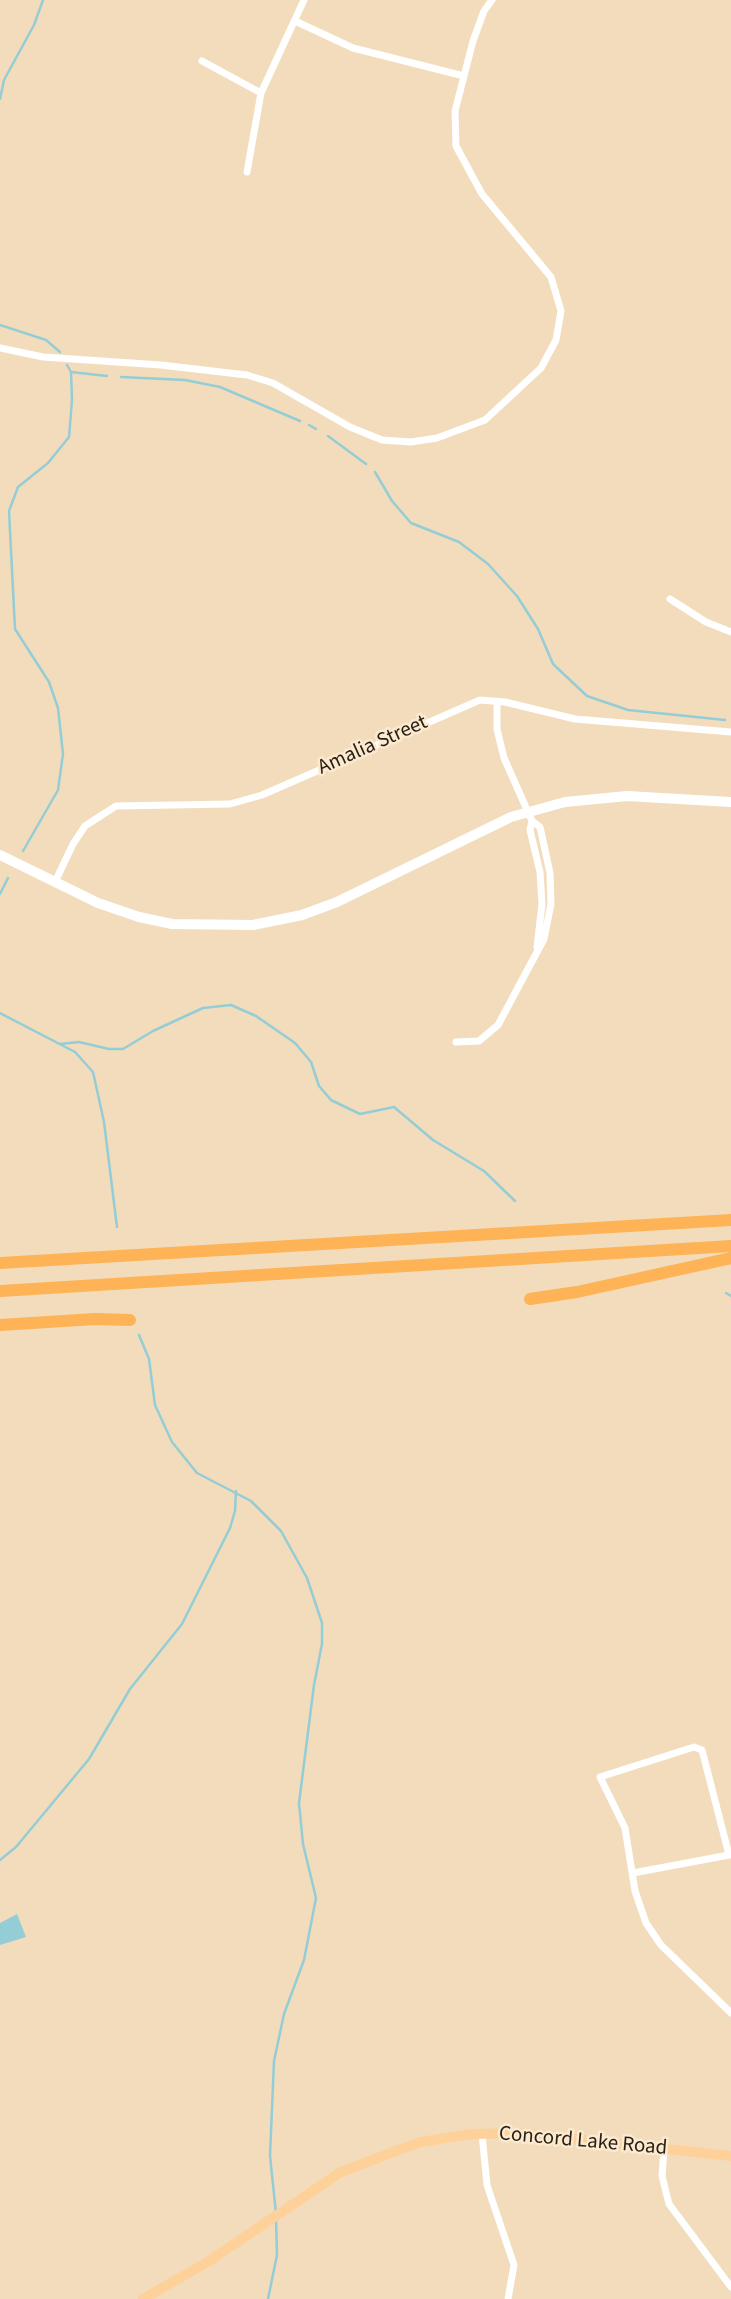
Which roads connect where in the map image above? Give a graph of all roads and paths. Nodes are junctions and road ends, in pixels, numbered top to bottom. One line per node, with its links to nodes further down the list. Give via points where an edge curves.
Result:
1 (304, 0): 3 (street)
2 (492, 0): 5 (street, via 484,11)
3 (295, 21): 5 (street, via 353,48); 6 (street)
4 (202, 61): 6 (street)
5 (464, 76): 8 (street, via 453,131 460,155 482,194 551,276 561,311 556,340 541,368 485,420 437,438 393,441 350,427 296,395 247,375 43,357)
6 (261, 93): 7 (street)
7 (247, 172)
8 (0, 348)
9 (670, 600): 10 (street)
10 (731, 632)
11 (497, 702): 12 (street, Amalia Street, via 575,719); 14 (street, via 504,758); 16 (street, Amalia Street, via 480,700 262,795 230,804 116,806 85,826)
12 (731, 732)
13 (731, 802): 14 (main road, via 599,797)
14 (531, 816): 16 (main road, via 480,832 337,902 253,925 172,924 98,903); 17 (street, via 540,827 550,873 551,904 544,939 498,1026 479,1041)
15 (0, 855): 16 (main road)
16 (55, 883)
17 (456, 1042)
18 (731, 1220): 21 (highway)
19 (731, 1246): 22 (highway)
20 (731, 1258): 23 (highway)
21 (0, 1263)
22 (0, 1291)
23 (530, 1299)
24 (130, 1320): 25 (highway)
25 (0, 1325)
26 (730, 1855): 27 (street); 27 (street, via 702,1751 694,1747 600,1777 625,1828)
27 (633, 1873): 28 (street, via 640,1911 653,1934)
28 (731, 2013)
29 (482, 2134): 30 (main road, Concord Lake Road, via 535,2134); 33 (main road, Concord Lake Road, via 420,2142 344,2171 209,2262); 34 (street, via 487,2185 514,2265)
30 (664, 2150): 31 (main road, Concord Lake Road); 32 (street, via 662,2176 668,2204)
31 (731, 2156)
32 (731, 2287)
33 (143, 2299)
34 (508, 2299)

